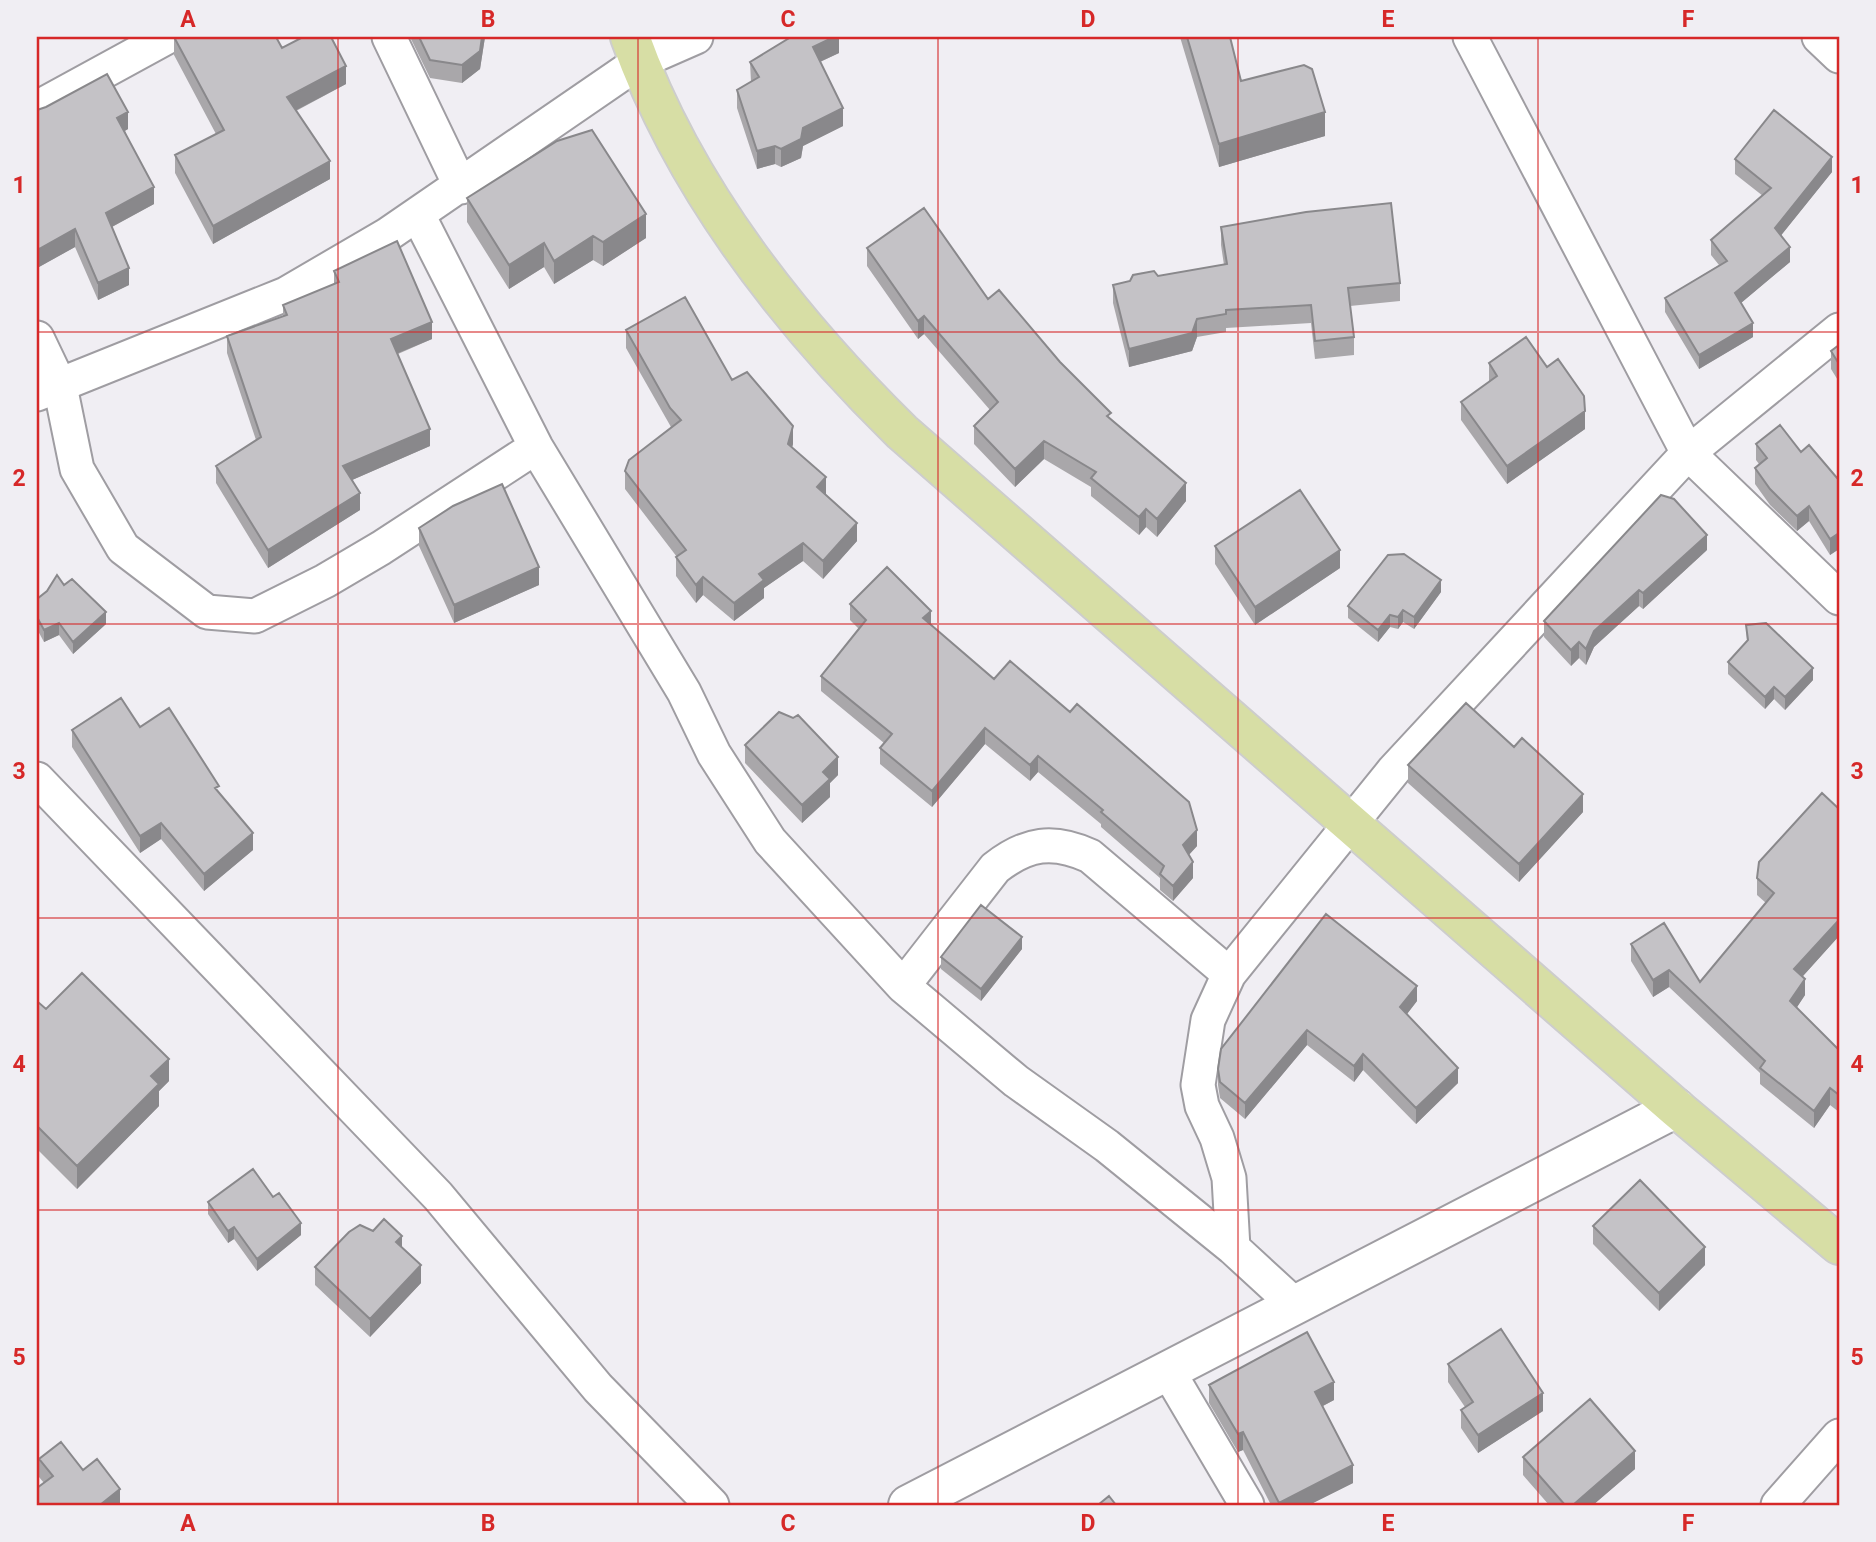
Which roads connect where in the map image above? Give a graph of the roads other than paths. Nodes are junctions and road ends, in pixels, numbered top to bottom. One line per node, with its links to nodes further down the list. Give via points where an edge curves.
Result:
1 (167, 37): 8 (street)
2 (389, 37): 9 (street)
3 (696, 37): 6 (street)
4 (1470, 37): 15 (street)
5 (1819, 37): 7 (street)
6 (635, 49): 9 (street); 18 (main road, via 675,136 719,215 836,368 902,432)
7 (1839, 56)
8 (37, 108)
9 (461, 187): 10 (street)
10 (418, 215): 13 (street, via 286,294); 14 (street)
11 (1839, 330): 15 (street)
12 (37, 338): 13 (street)
13 (48, 390): 14 (street, via 77,469 123,548 208,612 255,616 313,587)
14 (536, 447): 20 (street, via 684,692 741,799 770,841)
15 (1688, 453): 16 (street); 18 (street)
16 (1839, 598)
17 (37, 779): 27 (street, via 438,1196 598,1388)
18 (1350, 821): 19 (street); 21 (main road)
19 (1229, 974): 20 (street, via 1090,856 1066,845 1014,853 995,869); 23 (street, via 1208,1020 1198,1085 1229,1178)
20 (903, 986): 23 (street, via 1016,1081 1107,1146)
21 (1676, 1108): 22 (main road); 24 (street)
22 (1839, 1245)
23 (1233, 1248): 24 (street)
24 (1296, 1306): 25 (street)
25 (1168, 1371): 28 (street); 29 (street)
26 (1839, 1436): 30 (street)
27 (712, 1505)
28 (908, 1505)
29 (1247, 1505)
30 (1778, 1505)

